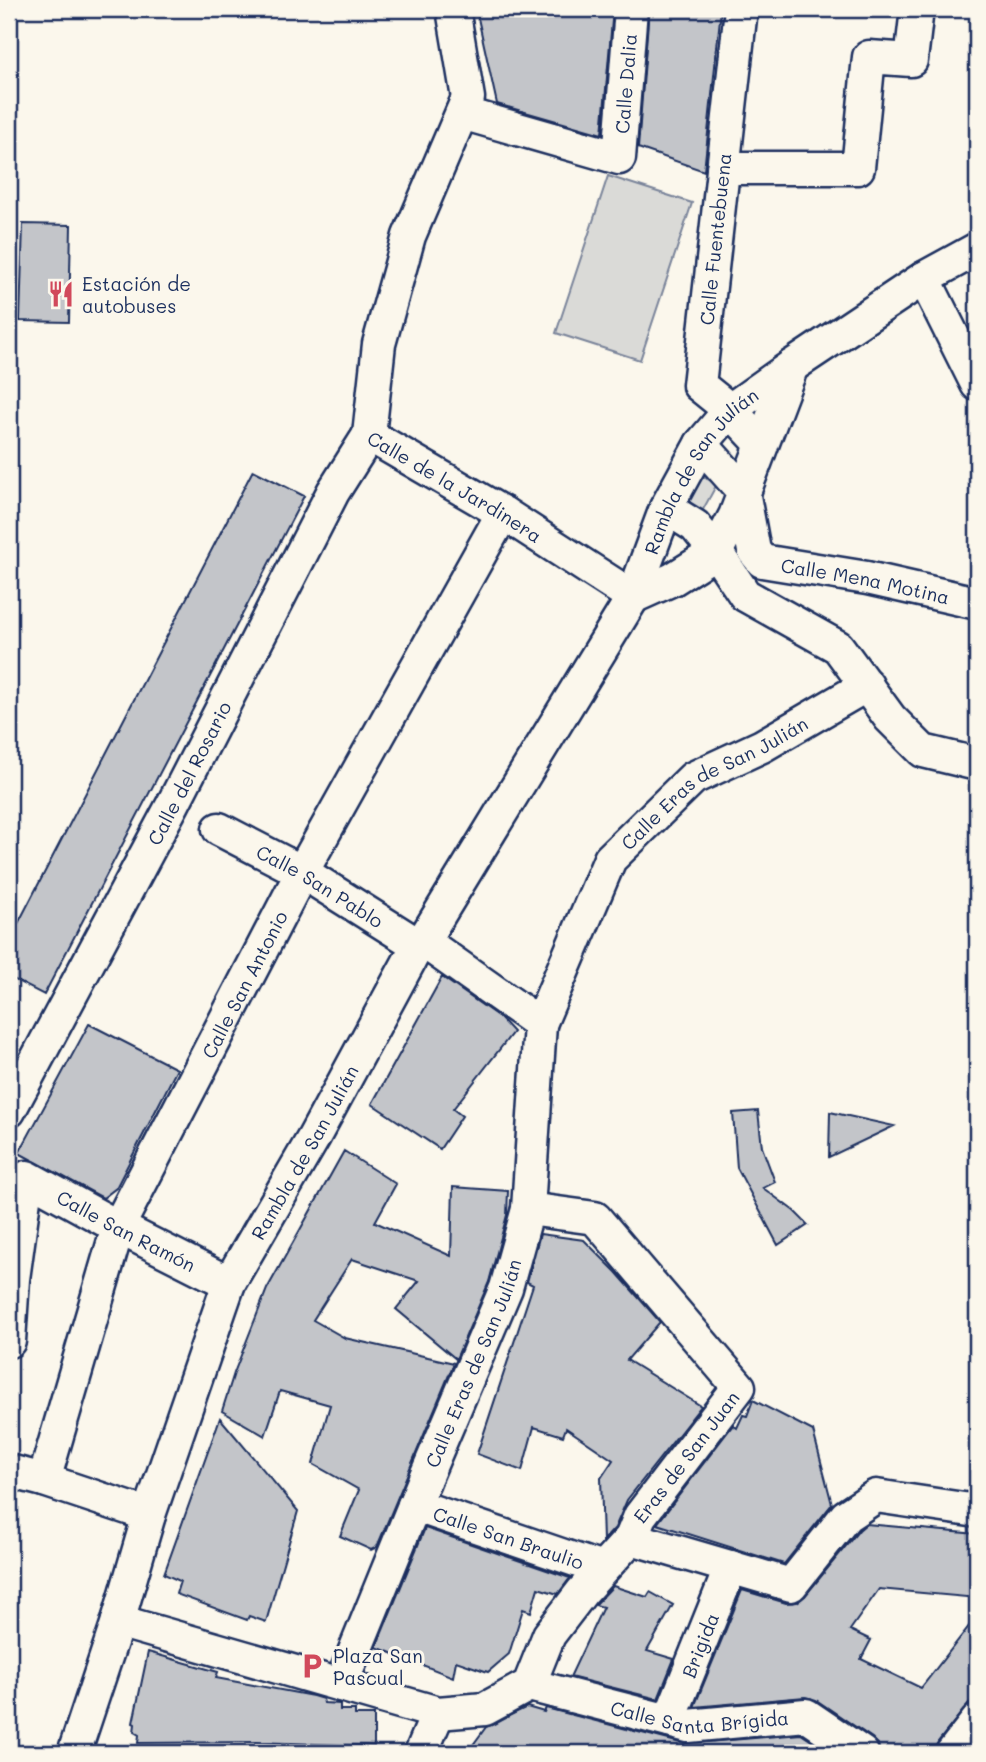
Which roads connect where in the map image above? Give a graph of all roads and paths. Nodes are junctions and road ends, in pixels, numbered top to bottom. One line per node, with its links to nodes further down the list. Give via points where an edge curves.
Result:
1 (453, 9): 5 (street, Calle de la Jardinera, via 468,98)
2 (631, 9): 5 (street, Calle Dalia, via 619,158)
3 (741, 9): 6 (street, Calle Fuentebuena)
4 (917, 9): 6 (street, via 911,60 869,57 858,168)
5 (462, 113): 12 (street, Calle de la Jardinera, via 409,236 379,344)
6 (723, 168): 11 (street, Calle Fuentebuena, via 699,385)
7 (977, 249): 8 (street, Rambla de San Julián)
8 (924, 278): 9 (street, Rambla de San Julián); 10 (street)
9 (792, 366): 11 (street, Rambla de San Julián); 13 (street, Rambla de San Julián)
10 (977, 384)
11 (730, 410): 13 (street, Calle Fuentebuena); 14 (street, Rambla de San Julián)
12 (369, 435): 17 (street, Calle de la Jardinera); 27 (street, Calle del Rosario, via 333,492)
13 (761, 443): 15 (street, Rambla de San Julián)
14 (701, 444): 15 (street); 16 (street, Rambla de San Julián)
15 (743, 491): 18 (street, Rambla de San Julián); 20 (street, Calle Mena Motina, via 754,551 762,561)
16 (666, 508): 18 (street, via 695,526); 19 (street, Rambla de San Julián)
17 (503, 513): 19 (street, Calle de la Jardinera); 24 (street, Calle San Antonio)
18 (716, 552): 19 (street, Rambla de San Julián); 21 (street, via 745,594 838,647)
19 (633, 597): 25 (street, Rambla de San Julián)
20 (977, 603)
21 (867, 685): 22 (street, via 890,718 923,751); 26 (street, Calle Eras de San Julián, via 762,746 693,778 610,859)
22 (977, 764)
23 (219, 828): 24 (street, Calle San Pablo)
24 (302, 872): 25 (street, Calle San Pablo); 29 (street, Calle San Antonio)
25 (420, 943): 26 (street); 30 (street, Rambla de San Julián)
26 (540, 1024): 28 (street, Calle Eras de San Julián)
27 (9, 1111)
28 (528, 1209): 34 (street, Calle Eras de San Julián, via 506,1288); 37 (street, Eras de San Juan, via 595,1218 739,1387 640,1516)
29 (118, 1227): 30 (street, Calle San Ramón); 31 (street, Calle San Ramón, via 27,1177); 33 (street, Calle San Antonio)
30 (229, 1283): 36 (street, Rambla de San Julián)
31 (9, 1341)
32 (9, 1471): 33 (street)
33 (44, 1480): 36 (street)
34 (414, 1505): 39 (street, Calle San Braulio); 41 (street, Calle Eras de San Julián)
35 (977, 1511): 38 (street, via 876,1496 846,1516 791,1585)
36 (149, 1515): 40 (street, Rambla de San Julián)
37 (631, 1538): 38 (street); 39 (street, Eras de San Juan)
38 (731, 1567): 44 (street, Brigida)
39 (602, 1569): 42 (street, Eras de San Juan, via 549,1635)
40 (118, 1621): 41 (street); 46 (street, Rambla de San Julián)
41 (341, 1685): 43 (street)
42 (529, 1685): 43 (street, via 485,1709); 44 (street, Calle Santa Brígida)
43 (438, 1713): 47 (street)
44 (669, 1721): 48 (street, Calle Santa Brígida, via 688,1726 806,1715)
45 (977, 1721): 49 (street)
46 (74, 1753)
47 (421, 1753)
48 (862, 1753)
49 (952, 1753)

